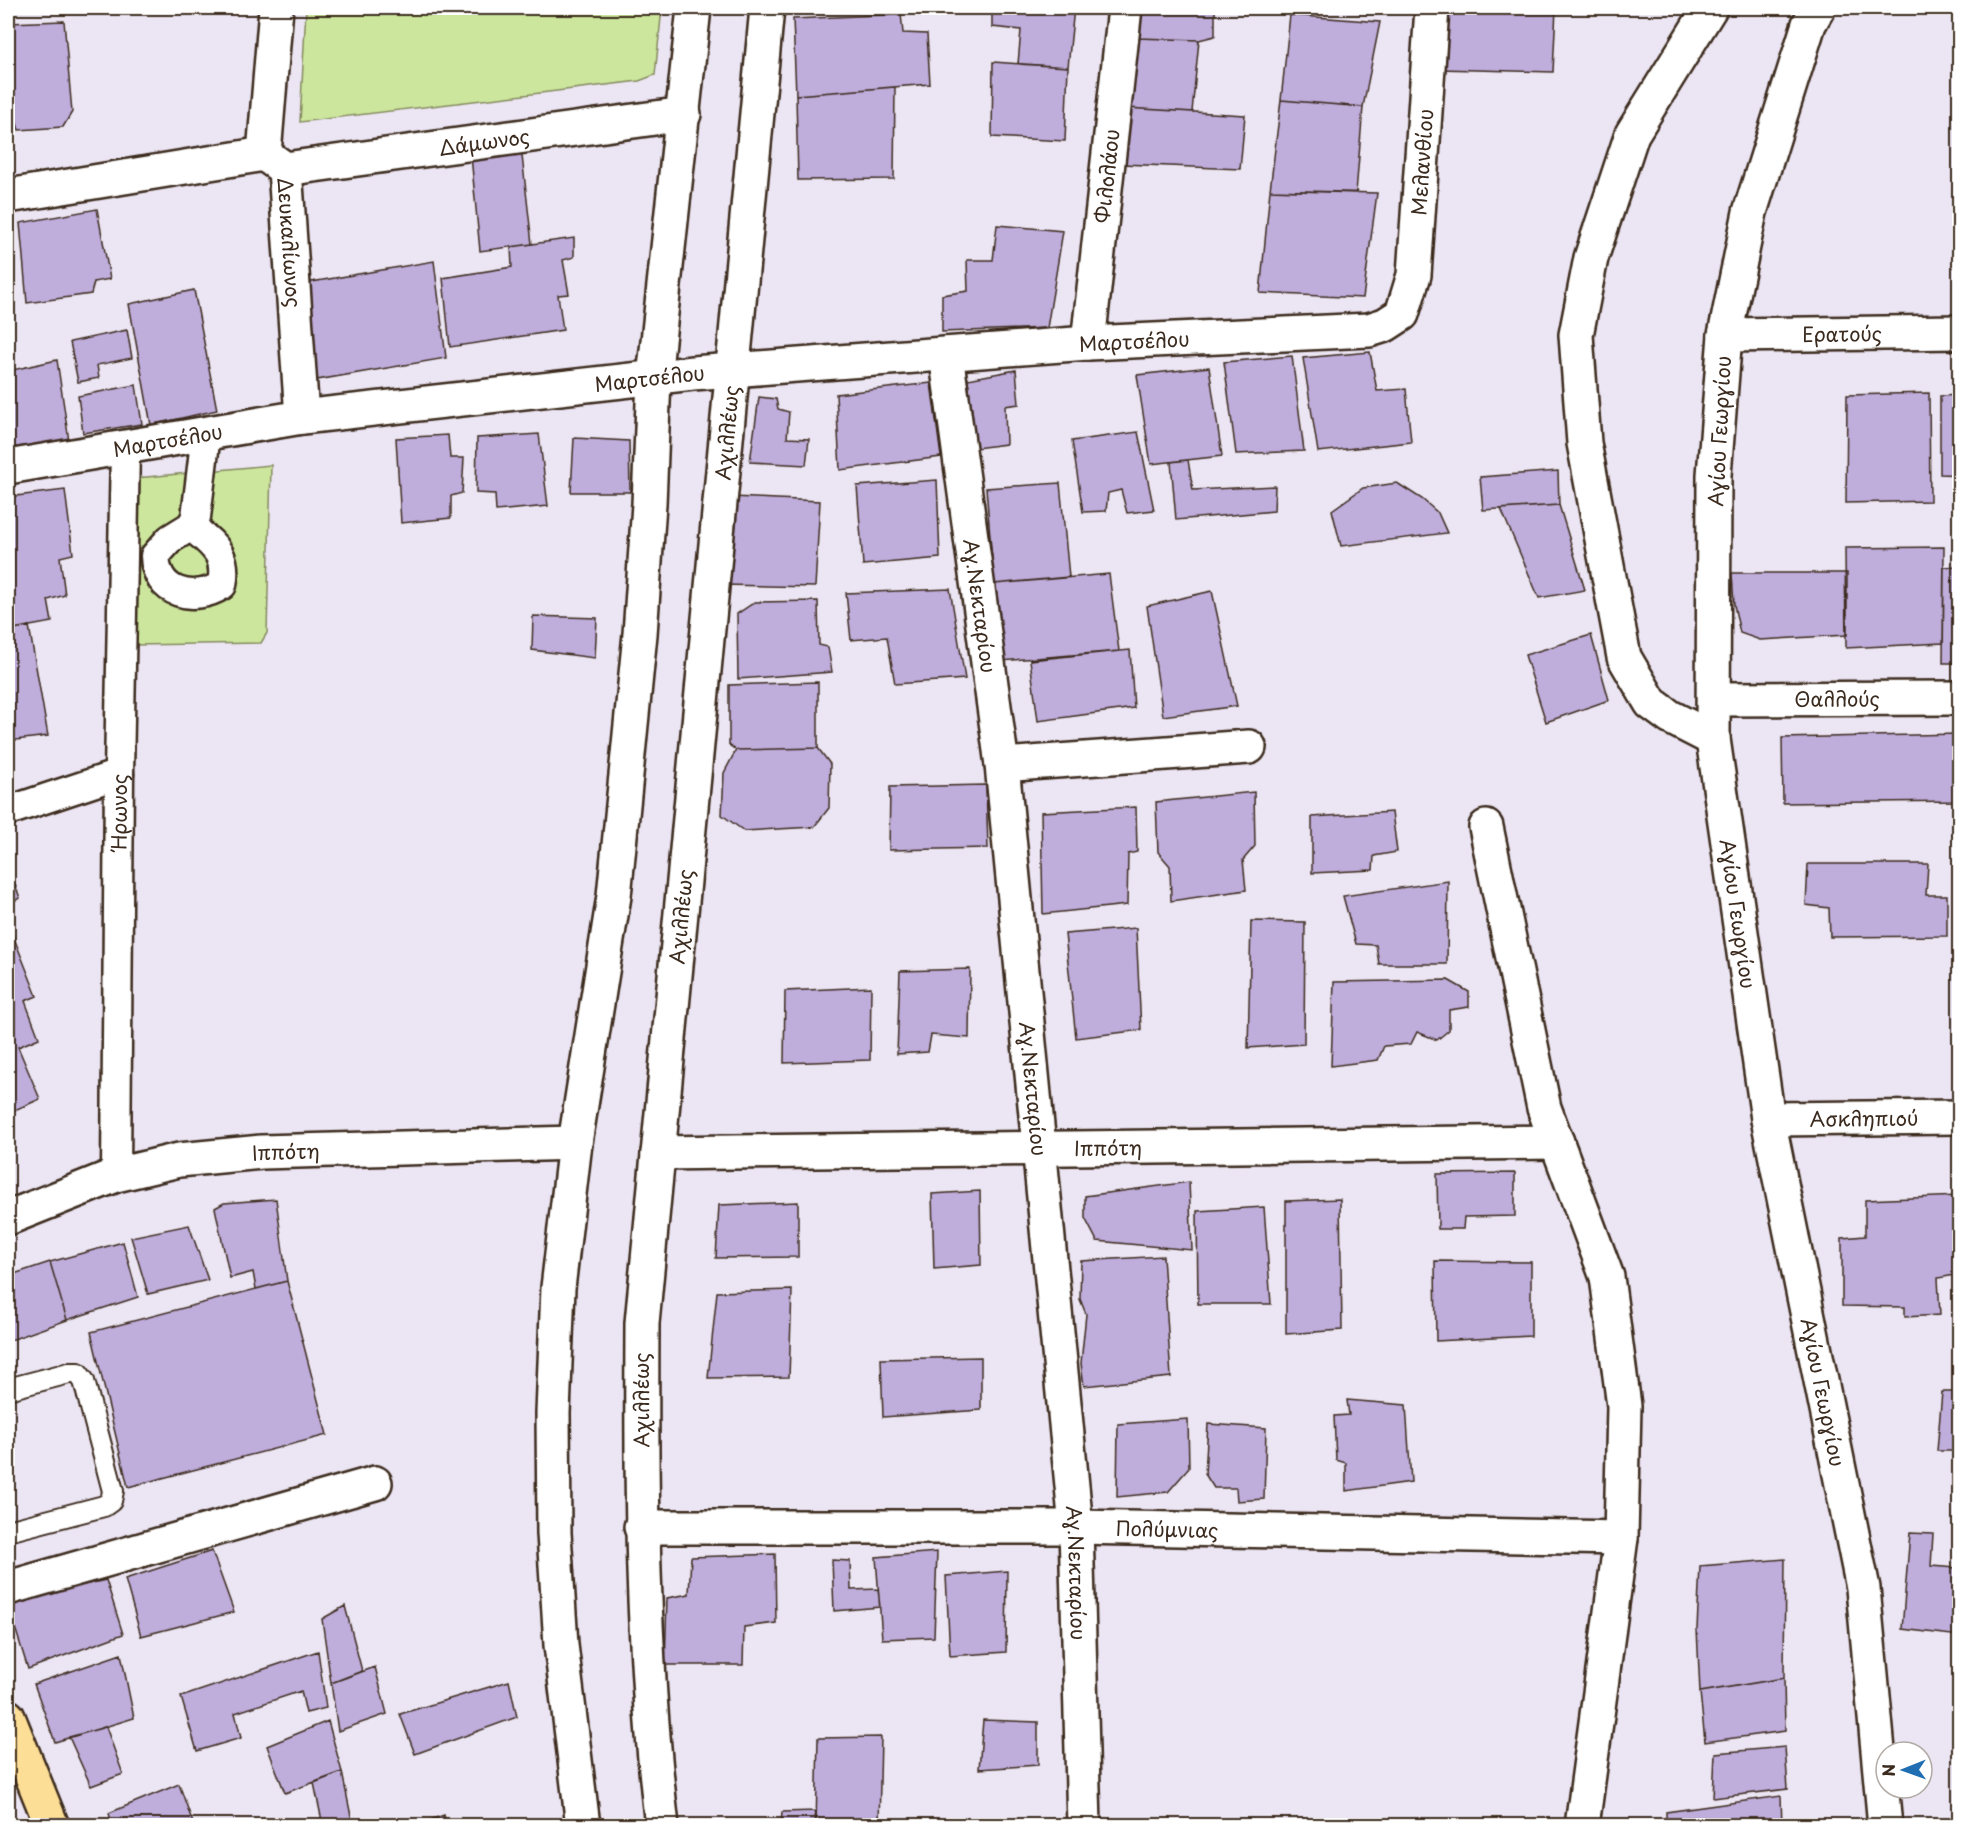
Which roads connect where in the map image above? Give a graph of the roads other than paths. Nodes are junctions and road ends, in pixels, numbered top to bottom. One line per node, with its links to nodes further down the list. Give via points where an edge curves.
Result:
1 (276, 8): 9 (street, Δευκαλίωνος)
2 (694, 8): 8 (street)
3 (767, 8): 16 (street, Αχιλλέως)
4 (1125, 8): 14 (street, Φιλολάου)
5 (1432, 8): 11 (street, Μελανθίου, via 1414,275)
6 (1710, 8): 25 (street, via 1632,134 1591,258 1576,335 1584,443 1624,657 1651,703)
7 (1818, 8): 13 (street, Αγίου Γεωργίου, via 1809,24 1750,212)
8 (684, 114): 9 (street, Δάμωνος); 17 (street)
9 (274, 161): 10 (street, Δάμωνος); 18 (street, Δευκαλίωνος)
10 (8, 196)
11 (1402, 314): 14 (street, Μαρτσέλου, via 1369,330)
12 (1959, 332): 13 (street, Ερατούς)
13 (1725, 335): 24 (street, Αγίου Γεωργίου, via 1714,475)
14 (1088, 343): 15 (street, Μαρτσέλου)
15 (946, 354): 16 (street, Μαρτσέλου); 27 (street, Αγ.Νεκταρίου)
16 (734, 371): 17 (street, Μαρτσέλου); 36 (street, Αχιλλέως)
17 (654, 378): 18 (street, Μαρτσέλου); 34 (street, via 640,634 614,896)
18 (302, 417): 19 (street, Μαρτσέλου)
19 (206, 434): 20 (street, Μαρτσέλου); 22 (street, via 196,517)
20 (125, 448): 21 (street, Μαρτσέλου); 28 (street, Ήρωνος)
21 (8, 467)
22 (191, 526)
23 (1959, 698): 24 (street, Θαλλούς)
24 (1715, 699): 25 (street, Αγίου Γεωργίου)
25 (1713, 738): 32 (street, Αγίου Γεωργίου)
26 (1249, 747): 27 (street)
27 (1002, 765): 35 (street, Αγ.Νεκταρίου)
28 (118, 774): 29 (street); 37 (street, Ήρωνος)
29 (8, 812)
30 (1486, 827): 33 (street, via 1544,1108)
31 (1959, 1116): 32 (street, Ασκληπιού)
32 (1768, 1119): 52 (street, Αγίου Γεωργίου, via 1863,1588)
33 (1557, 1142): 35 (street, Ιππότη); 44 (street, via 1607,1277 1624,1406)
34 (575, 1143): 37 (street, Ιππότη, via 262,1152 179,1160); 48 (street, via 558,1288 553,1413 561,1645)
35 (1038, 1150): 36 (street, Ιππότη); 42 (street, Αγ.Νεκταρίου)
36 (658, 1153): 41 (street, Αχιλλέως, via 642,1323)
37 (116, 1175): 38 (street, Ιππότη)
38 (8, 1218)
39 (8, 1389): 43 (lane, via 78,1373 84,1381 113,1491 111,1501 104,1506)
40 (375, 1483): 45 (street)
41 (641, 1527): 42 (street, Πολύμνιας); 49 (street, Αχιλλέως, via 650,1727)
42 (1076, 1527): 44 (street, Πολύμνιας); 50 (street, Αγ.Νεκταρίου)
43 (8, 1531)
44 (1621, 1538): 51 (street)
45 (8, 1588)
46 (8, 1717): 47 (main road)
47 (52, 1826)
48 (582, 1826)
49 (662, 1826)
50 (1084, 1826)
51 (1582, 1826)
52 (1885, 1826)

